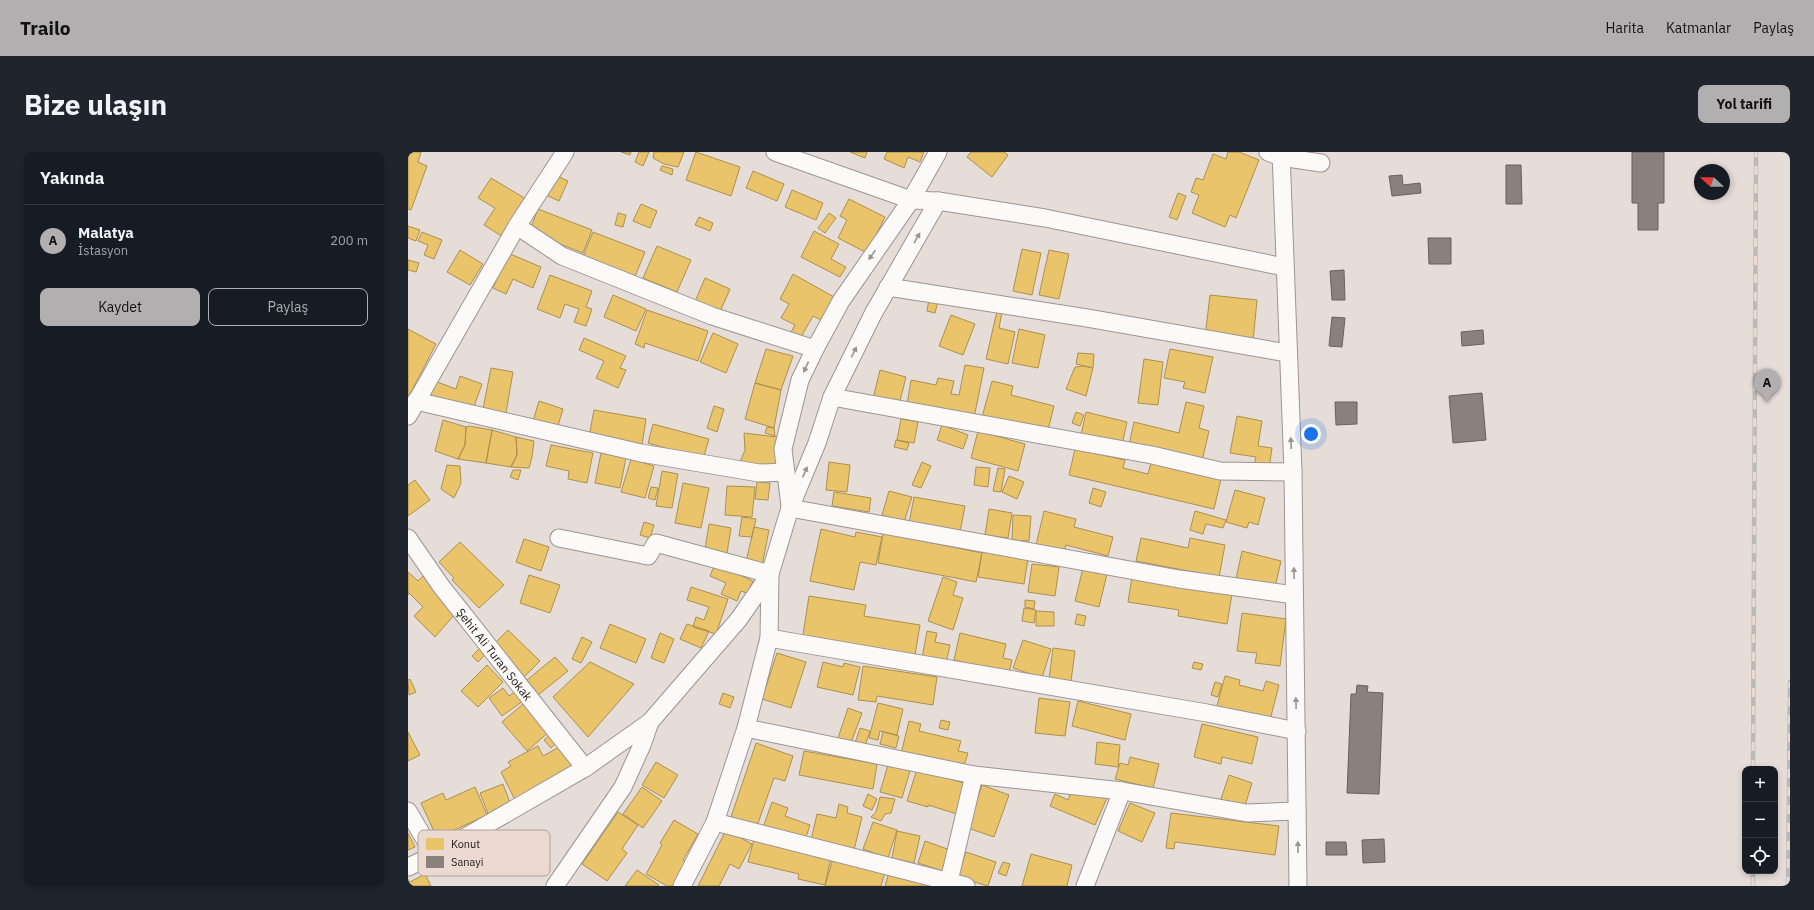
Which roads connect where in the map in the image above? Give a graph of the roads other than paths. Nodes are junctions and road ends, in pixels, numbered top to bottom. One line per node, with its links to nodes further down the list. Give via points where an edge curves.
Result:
1 (565, 152): 9 (street)
2 (775, 152): 5 (street)
3 (938, 152): 7 (street)
4 (1277, 154): 6 (street); 10 (street)
5 (795, 155): 7 (street)
6 (1321, 163)
7 (911, 200): 8 (street); 12 (street, one-way to 12, via 841,301)
8 (938, 201): 10 (street, via 1045,218); 11 (street, one-way to 8)
9 (517, 226): 12 (street, via 562,256 712,316); 15 (street)
10 (1284, 267): 13 (street)
11 (888, 287): 13 (street); 14 (street, one-way to 11)
12 (815, 349): 17 (street, one-way to 17, via 800,380 783,449)
13 (1287, 353): 18 (street, one-way to 13)
14 (832, 397): 18 (street, via 1152,455 1220,471); 19 (street, one-way to 14, via 817,443)
15 (416, 401): 16 (street); 17 (street, via 641,453 759,473)
16 (408, 416)
17 (786, 472): 19 (street)
18 (1293, 472): 23 (street, one-way to 18)
19 (790, 508): 22 (street); 23 (street, via 1179,579)
20 (408, 538): 28 (street, Şehit Ali Turan Sokak, via 442,586)
21 (559, 538): 22 (street, via 648,556 656,544)
22 (770, 574): 24 (street); 25 (street, via 739,620)
23 (1294, 595): 27 (street, one-way to 23)
24 (769, 638): 26 (street); 27 (street, via 1199,712)
25 (650, 722): 28 (street); 39 (street, via 623,787)
26 (746, 728): 29 (street); 33 (street)
27 (1297, 732): 32 (street)
28 (585, 768): 35 (street)
29 (974, 775): 30 (street); 38 (street)
30 (1122, 791): 32 (street, via 1247,813); 42 (street)
31 (408, 811): 34 (street)
32 (1297, 811): 43 (street, one-way to 32)
33 (715, 822): 38 (street); 40 (street)
34 (419, 830)
35 (477, 830)
36 (418, 862): 37 (street)
37 (408, 867)
38 (949, 881): 41 (street)
39 (555, 886)
40 (682, 886)
41 (966, 886)
42 (1085, 886)
43 (1298, 886)

